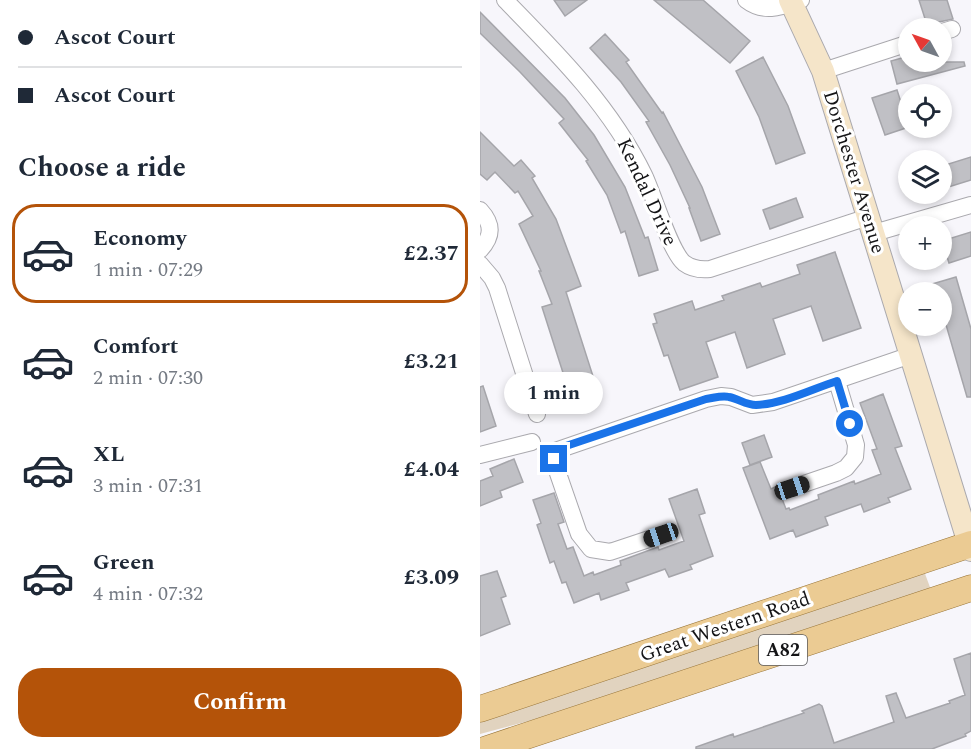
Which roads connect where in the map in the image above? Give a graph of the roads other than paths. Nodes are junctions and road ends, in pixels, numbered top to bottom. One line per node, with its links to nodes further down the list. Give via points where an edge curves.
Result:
1 (506, 0): 8 (street, Kendal Drive, via 602,106 637,161 676,254 690,267 710,269)
2 (746, 0): 3 (street, via 767,10)
3 (795, 1): 5 (street, Dorchester Avenue)
4 (898, 47): 5 (street)
5 (823, 71): 8 (street, Dorchester Avenue)
6 (971, 205): 8 (street, Kendal Drive)
7 (480, 210): 9 (street, via 490,225 488,241)
8 (871, 225): 11 (street, Dorchester Avenue)
9 (480, 250)
10 (480, 264): 13 (street, via 497,288)
11 (911, 356): 12 (street); 18 (street, Dorchester Avenue)
12 (837, 381): 16 (street, via 856,445 855,457 836,474); 17 (street, via 760,405 731,397 706,399 555,451 554,459 579,534 591,549 610,552)
13 (537, 414)
14 (532, 442): 15 (street)
15 (480, 455)
16 (792, 488)
17 (661, 535)
18 (970, 546): 20 (main road, Great Western Road / A82)
19 (971, 588): 21 (main road, Great Western Road / A82)
20 (480, 709)
21 (487, 749)

